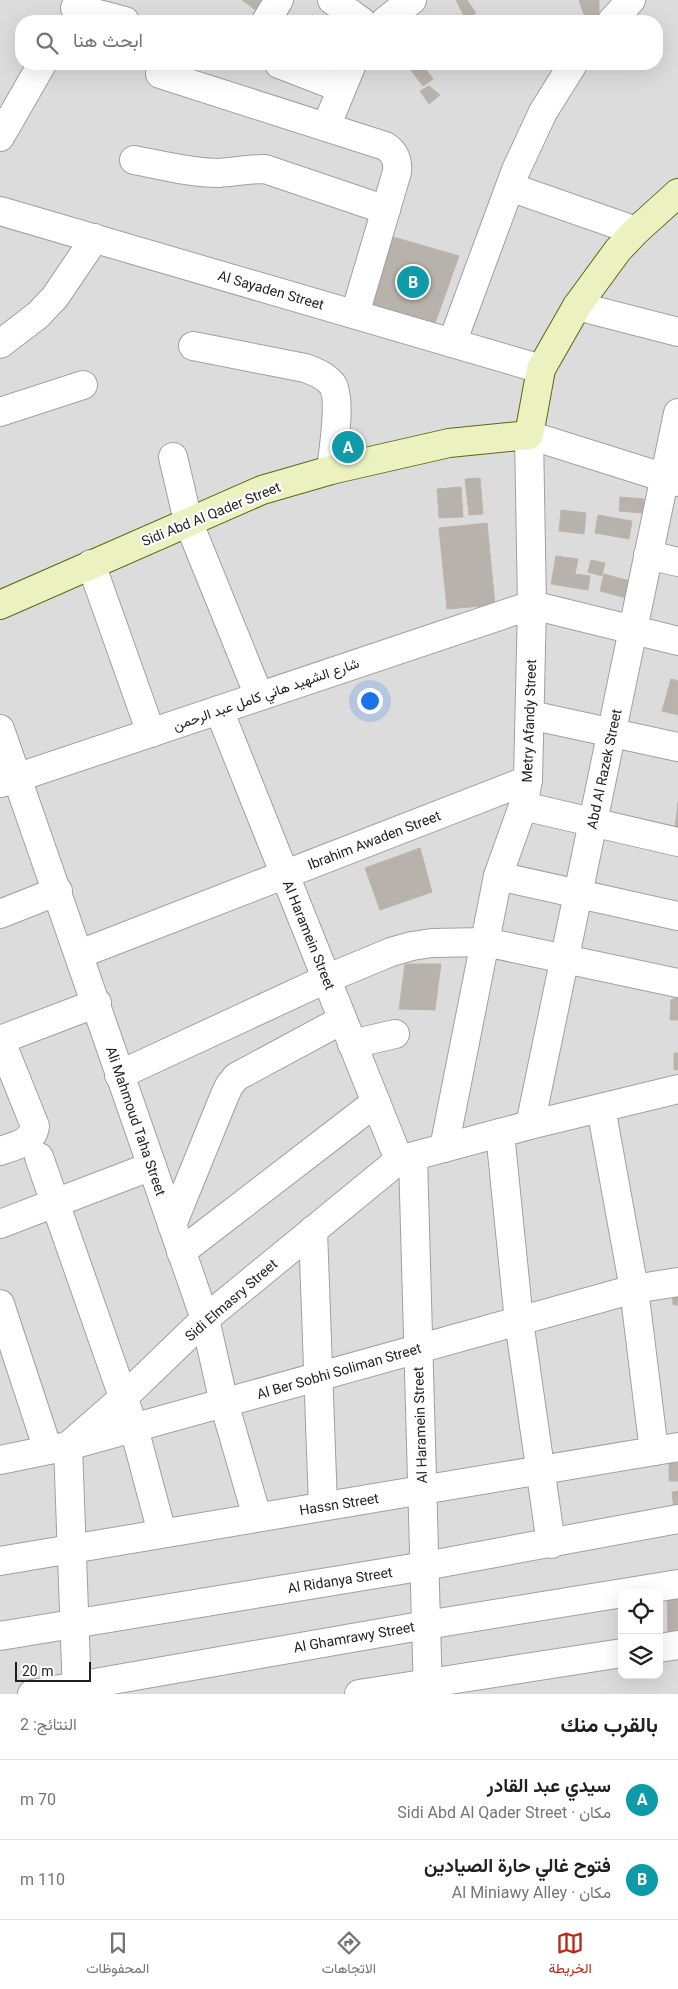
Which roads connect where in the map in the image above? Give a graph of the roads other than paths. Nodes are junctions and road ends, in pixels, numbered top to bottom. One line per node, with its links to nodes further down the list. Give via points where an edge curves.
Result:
1 (279, 0): 8 (street)
2 (332, 0): 9 (street)
3 (412, 0): 10 (street)
4 (603, 0): 11 (street)
5 (631, 0): 12 (street)
6 (73, 10): 7 (street)
7 (97, 15)
8 (270, 15)
9 (353, 15)
10 (393, 15)
11 (602, 15)
12 (617, 15)
13 (39, 70): 19 (street)
14 (312, 70): 17 (street)
15 (569, 70): 21 (street, via 543,112)
16 (160, 74): 18 (street)
17 (346, 76): 18 (street)
18 (326, 127): 23 (street, via 385,146 396,156 397,172)
19 (0, 137)
20 (134, 160): 23 (street, via 183,177 265,169)
21 (510, 187): 25 (street); 30 (street)
22 (678, 193): 25 (street)
23 (386, 210): 28 (street)
24 (0, 211): 26 (street, Al Sayaden Street)
25 (636, 230): 27 (street)
26 (96, 238): 28 (street, Al Sayaden Street); 31 (street, via 55,297 38,315)
27 (577, 306): 29 (street); 33 (street)
28 (355, 314): 30 (street, Al Sayaden Street)
29 (678, 332)
30 (452, 343): 33 (street, Al Sayaden Street)
31 (0, 344)
32 (194, 346): 39 (street, via 321,374 333,386 337,407)
33 (541, 369): 37 (street)
34 (83, 385): 35 (street)
35 (0, 412)
36 (678, 413): 40 (street, Abd Al Razek Street)
37 (529, 435): 39 (street, Sidi Abd Al Qader Street, via 449,443); 40 (street); 46 (street, Metry Afandy Street)
38 (173, 457): 41 (street)
39 (331, 470): 41 (street, Sidi Abd Al Qader Street, via 262,490)
40 (671, 480): 42 (street, Abd Al Razek Street)
41 (188, 521): 44 (street, Sidi Abd Al Qader Street); 49 (street)
42 (648, 555): 43 (street); 47 (street, Abd Al Razek Street)
43 (678, 562)
44 (91, 564): 45 (street, Sidi Abd Al Qader Street); 53 (street)
45 (0, 605)
46 (532, 605): 47 (street); 49 (street, شارع الشهيد هاني كامل عبد الرحمن); 51 (street, Metry Afandy Street)
47 (633, 630): 48 (street); 54 (street, Abd Al Razek Street)
48 (678, 641)
49 (259, 696): 50 (street, شارع الشهيد هاني كامل عبد الرحمن)
50 (219, 710): 53 (street, شارع الشهيد هاني كامل عبد الرحمن); 60 (street, Al Haramein Street)
51 (530, 715): 54 (street); 57 (street, Metry Afandy Street)
52 (0, 729): 56 (street, Ali Mahmoud Taha Street)
53 (151, 732): 56 (street, شارع الشهيد هاني كامل عبد الرحمن)
54 (612, 732): 55 (street); 58 (street, Abd Al Razek Street)
55 (678, 747)
56 (9, 780): 62 (street, Ali Mahmoud Taha Street)
57 (526, 793): 58 (street); 60 (street, Ibrahim Awaden Street); 61 (street, Metry Afandy Street)
58 (593, 822): 59 (street); 63 (street, Abd Al Razek Street)
59 (678, 842)
60 (284, 875): 67 (street, Ibrahim Awaden Street); 69 (street, Al Haramein Street)
61 (498, 876): 63 (street); 66 (street, Metry Afandy Street)
62 (58, 892): 64 (street); 67 (street, Ali Mahmoud Taha Street)
63 (578, 894): 65 (street); 68 (street, Abd Al Razek Street)
64 (0, 914)
65 (678, 916)
66 (485, 942): 68 (street); 69 (street, via 412,946); 82 (street, Metry Afandy Street)
67 (80, 954): 71 (street, Ali Mahmoud Taha Street)
68 (564, 959): 70 (street); 80 (street, Abd Al Razek Street)
69 (326, 979): 72 (street, Al Haramein Street); 76 (street)
70 (678, 983)
71 (97, 1003): 74 (street); 76 (street, Ali Mahmoud Taha Street)
72 (342, 1020): 75 (street, Al Haramein Street); 89 (street, via 236,1076 224,1097)
73 (394, 1034): 75 (street)
74 (0, 1040): 83 (street, via 35,1126 28,1140)
75 (352, 1044): 78 (street, Al Haramein Street)
76 (119, 1075): 86 (street, Ali Mahmoud Taha Street)
77 (678, 1090): 79 (street)
78 (376, 1102): 85 (street, Al Haramein Street); 91 (street)
79 (601, 1108): 80 (street); 93 (street)
80 (530, 1125): 81 (street)
81 (500, 1133): 82 (street); 96 (street)
82 (444, 1148): 85 (street)
83 (0, 1151)
84 (39, 1157): 87 (street)
85 (406, 1158): 90 (street, Sidi Elmasry Street); 97 (street, Al Haramein Street)
86 (152, 1166): 87 (street); 89 (street, Ali Mahmoud Taha Street)
87 (55, 1203): 88 (street); 99 (street)
88 (0, 1224)
89 (172, 1225): 91 (street, Ali Mahmoud Taha Street)
90 (313, 1230): 95 (street, Sidi Elmasry Street); 98 (street)
91 (182, 1252): 95 (street, Ali Mahmoud Taha Street)
92 (678, 1282): 93 (street, Al Ber Sobhi Soliman Street)
93 (634, 1289): 96 (street, Al Ber Sobhi Soliman Street); 103 (street)
94 (0, 1304): 102 (street)
95 (206, 1319): 99 (street, Sidi Elmasry Street); 100 (street, Ali Mahmoud Taha Street)
96 (519, 1321): 97 (street, Al Ber Sobhi Soliman Street); 105 (street)
97 (417, 1349): 98 (street, Al Ber Sobhi Soliman Street); 106 (street, Al Haramein Street)
98 (318, 1377): 100 (street, Al Ber Sobhi Soliman Street); 107 (street)
99 (123, 1398): 101 (street); 102 (street, Sidi Elmasry Street)
100 (224, 1403): 101 (street, Al Ber Sobhi Soliman Street); 108 (street, Ali Mahmoud Taha Street)
101 (134, 1428): 102 (street, Al Ber Sobhi Soliman Street); 110 (street)
102 (58, 1448): 104 (street, Al Ber Sobhi Soliman Street); 112 (street)
103 (666, 1449): 105 (street, Hassn Street)
104 (0, 1460)
105 (540, 1470): 106 (street, Hassn Street); 111 (street)
106 (422, 1491): 107 (street, Hassn Street); 114 (street, Al Haramein Street)
107 (323, 1506): 108 (street, Hassn Street)
108 (257, 1518): 110 (street, Hassn Street)
109 (678, 1519): 111 (street, Al Ridanya Street)
110 (162, 1534): 112 (street, Hassn Street)
111 (551, 1544): 114 (street, Al Ridanya Street)
112 (72, 1550): 113 (street, Hassn Street); 116 (street)
113 (0, 1561)
114 (425, 1566): 116 (street, Al Ridanya Street); 117 (street, Al Haramein Street)
115 (678, 1584): 117 (street, Al Ghamrawy Street)
116 (74, 1624): 118 (street, Al Ridanya Street); 123 (street)
117 (426, 1624): 122 (street, Al Haramein Street); 123 (street, Al Ghamrawy Street)
118 (0, 1636)
119 (678, 1645): 120 (street)
120 (663, 1647)
121 (618, 1654): 122 (street)
122 (428, 1689): 125 (street)
123 (76, 1690): 124 (street, Al Ghamrawy Street)
124 (32, 1694)
125 (359, 1694)

